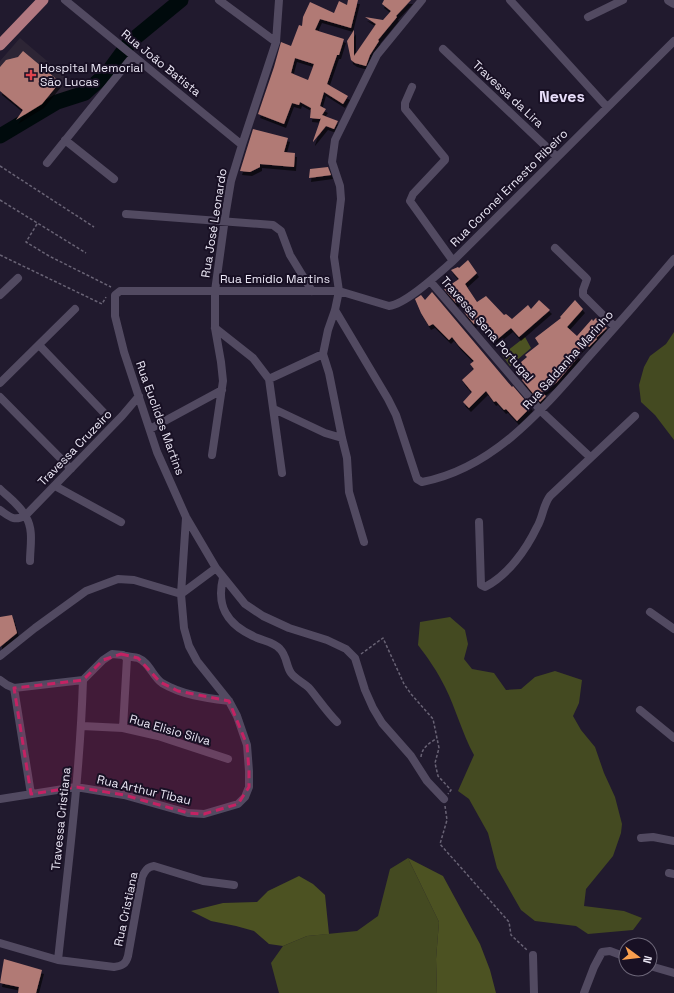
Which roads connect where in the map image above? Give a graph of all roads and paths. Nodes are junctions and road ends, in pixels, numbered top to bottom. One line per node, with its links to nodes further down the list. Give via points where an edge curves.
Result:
1 (43, 0): 13 (main road)
2 (65, 0): 15 (street, Rua João Batista)
3 (219, 0): 12 (street)
4 (279, 0): 12 (street, Rua José Leonardo)
5 (422, 0): 38 (street, via 377,55 335,140 332,162 340,186 341,199 334,257)
6 (510, 0): 17 (street)
7 (623, 0): 10 (street)
8 (669, 0): 9 (street)
9 (674, 3)
10 (588, 17)
11 (674, 41): 17 (street, Rua Coronel Ernesto Ribeiro)
12 (276, 42): 19 (street, Rua José Leonardo)
13 (0, 45)
14 (443, 49): 20 (street, Travessa da Lira)
15 (133, 56): 18 (street); 19 (street, Rua João Batista)
16 (412, 87): 33 (street, via 405,109 445,160 413,194 410,201)
17 (607, 107): 20 (street, Rua Coronel Ernesto Ribeiro)
18 (65, 140): 21 (street); 23 (street)
19 (242, 145): 26 (street, Rua José Leonardo, via 231,181)
20 (558, 157): 33 (street, Rua Coronel Ernesto Ribeiro)
21 (46, 163)
22 (0, 166): 28 (path)
23 (114, 179)
24 (0, 200): 27 (path)
25 (126, 214): 26 (street)
26 (225, 222): 36 (street, Rua José Leonardo); 37 (street, via 267,224 278,228)
27 (37, 224): 30 (path); 39 (path, via 26,242)
28 (94, 227)
29 (554, 248): 43 (street, via 585,276 587,279 583,294)
30 (86, 253)
31 (0, 255): 39 (path, via 102,304 107,296)
32 (674, 259): 43 (street, Rua Saldanha Marinho)
33 (453, 261): 35 (street, Rua Coronel Ernesto Ribeiro)
34 (18, 278): 40 (street)
35 (430, 281): 38 (street, Rua Coronel Ernesto Ribeiro, via 392,306); 53 (street, Travessa Sena Portugal)
36 (215, 291): 37 (street, Rua Emídio Martins); 39 (street, Rua Emídio Martins); 44 (street, Rua José Leonardo)
37 (312, 291): 38 (street, Rua Emídio Martins)
38 (339, 291): 42 (street)
39 (118, 293): 50 (street, Rua Euclides Martins, via 115,316)
40 (0, 295)
41 (75, 309): 45 (street)
42 (335, 310): 46 (street); 53 (street, Rua Saldanha Marinho, via 388,399 396,415 417,479 422,482 462,470 481,459)
43 (615, 327): 53 (street, Rua Saldanha Marinho)
44 (215, 328): 47 (street, via 253,358); 49 (street, Rua José Leonardo, via 222,362)
45 (39, 345): 48 (street); 54 (street)
46 (323, 354): 47 (street); 57 (street)
47 (269, 379): 52 (street)
48 (0, 383)
49 (222, 390): 56 (street); 58 (street, Rua José Leonardo)
50 (139, 396): 56 (street, Rua Euclides Martins); 60 (street, Travessa Cruzeiro)
51 (0, 397): 60 (street)
52 (274, 409): 57 (street, via 325,433); 61 (street)
53 (541, 411): 59 (street, Travessa Sena Portugal)
54 (107, 416)
55 (635, 416): 59 (street)
56 (150, 429): 66 (street, Rua Euclides Martins, via 157,452)
57 (342, 438): 69 (street, via 347,458 349,492)
58 (212, 455)
59 (590, 457): 68 (street, via 546,501 538,526 523,551 509,568 485,587 481,585)
60 (71, 469): 62 (street, Travessa Cruzeiro)
61 (282, 473)
62 (55, 486): 65 (street, Travessa Cruzeiro); 67 (street)
63 (0, 489): 65 (street)
64 (0, 510): 65 (street, via 13,519 20,519)
65 (26, 515): 70 (street, via 31,532)
66 (186, 517): 71 (street, Rua Euclides Martins); 73 (street, Rua Arthur Tibau)
67 (121, 522)
68 (479, 522)
69 (364, 542)
70 (30, 561)
71 (216, 568): 72 (street, Rua Euclides Martins); 73 (street)
72 (223, 578): 78 (street, Rua Euclides Martins, via 245,604 263,616 289,628 327,640 346,649); 84 (street, via 220,594 221,606 226,614 244,631 274,643 285,655 292,674 309,688)
73 (181, 594): 76 (street, via 134,580 118,579 86,592); 82 (street, Rua Arthur Tibau, via 184,628 189,646 197,662)
74 (650, 612): 75 (street)
75 (674, 629)
76 (0, 656)
77 (126, 656): 80 (street, via 112,654); 82 (street, via 138,658 160,682 178,691); 86 (street)
78 (355, 658): 87 (path, via 383,638 404,684 433,719); 90 (street, via 373,708 382,723 411,756)
79 (0, 680): 81 (street)
80 (83, 680): 81 (street); 85 (street, Travessa Cristiana)
81 (14, 688): 92 (street)
82 (228, 701): 91 (street, Rua Arthur Tibau, via 237,716 247,745 249,787 245,797 238,804 204,814 188,813 124,795)
83 (640, 710): 88 (street)
84 (337, 722)
85 (82, 726): 86 (street, Rua Elisio Silva); 91 (street, Travessa Cristiana)
86 (123, 728): 89 (street, Rua Elisio Silva, via 158,736)
87 (438, 738): 90 (path, via 428,744 422,752); 94 (path, via 439,748 435,763 438,776 451,790)
88 (674, 738)
89 (228, 759)
90 (418, 769): 94 (street)
91 (76, 787): 92 (street, Rua Arthur Tibau); 101 (street, Travessa Cristiana)
92 (31, 794): 93 (street, Rua Arthur Tibau)
93 (0, 799)
94 (444, 799): 100 (path, via 447,820 440,844 509,922 511,935)
95 (641, 838): 96 (street, via 653,837)
96 (674, 841)
97 (234, 885): 101 (street, Rua Cristiana, via 203,881 150,866 142,877 126,962 114,967)
98 (0, 943): 101 (street, Rua Cristiana)
99 (618, 954): 105 (street, via 602,952)
100 (533, 955): 104 (street)
101 (58, 960)
102 (658, 968): 103 (street)
103 (674, 973)
104 (534, 993)
105 (584, 993)

